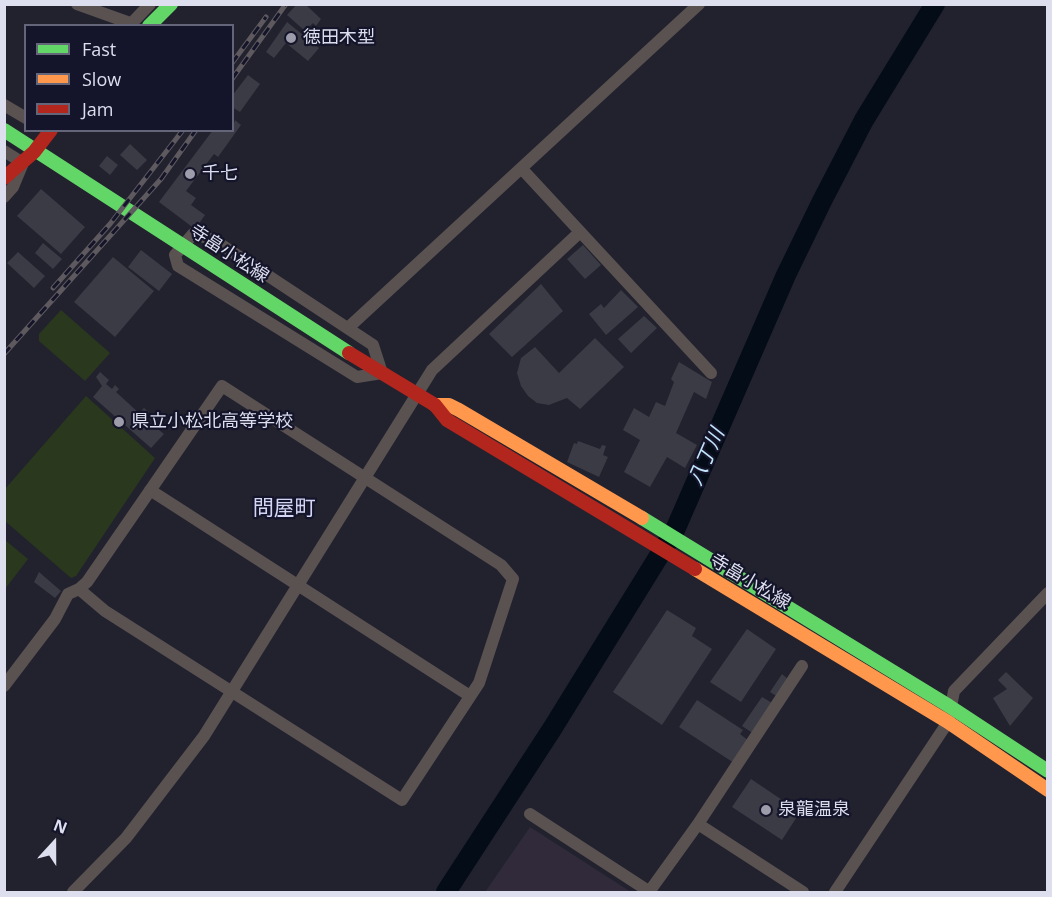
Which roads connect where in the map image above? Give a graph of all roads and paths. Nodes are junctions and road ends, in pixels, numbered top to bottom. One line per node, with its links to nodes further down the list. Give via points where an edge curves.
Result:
1 (77, 4): 5 (street)
2 (150, 4): 5 (street)
3 (171, 4): 6 (main road)
4 (699, 4): 13 (street)
5 (130, 24)
6 (151, 24)
7 (4, 105): 8 (street)
8 (24, 117)
9 (4, 130): 19 (main road, 寺畠小松線)
10 (47, 132): 12 (main road)
11 (4, 151): 12 (street)
12 (22, 163): 14 (main road); 15 (street, via 13,187)
13 (522, 169): 16 (street); 17 (street)
14 (4, 178)
15 (4, 197)
16 (580, 232): 18 (street); 20 (street, via 432,370)
17 (349, 327): 19 (street, via 373,345); 19 (street, via 214,240 193,234 175,255 178,266 195,278 357,376)
18 (711, 373)
19 (382, 374): 20 (main road, 寺畠小松線)
20 (417, 396): 21 (main road, 寺畠小松線); 22 (street)
21 (435, 405): 31 (main road, 寺畠小松線, via 459,410 573,476); 32 (main road, 寺畠小松線, via 447,420)
22 (366, 478): 23 (street, via 222,386); 24 (street); 30 (street, via 501,565 513,579 479,683)
23 (150, 490): 24 (street); 25 (street)
24 (298, 587): 29 (street); 30 (street)
25 (79, 589): 28 (street, via 68,594 55,620); 29 (street, via 105,611)
26 (1047, 594): 31 (street, via 954,691)
27 (802, 666): 36 (street)
28 (4, 686)
29 (230, 693): 30 (street, via 402,800); 37 (street, via 204,736 126,838)
30 (470, 696)
31 (949, 706): 32 (street); 33 (main road, 寺畠小松線)
32 (948, 722): 34 (main road, 寺畠小松線); 40 (street)
33 (1047, 771)
34 (1047, 790)
35 (530, 814): 38 (street)
36 (698, 824): 38 (street); 39 (street)
37 (73, 892)
38 (650, 892)
39 (802, 892)
40 (835, 892)

